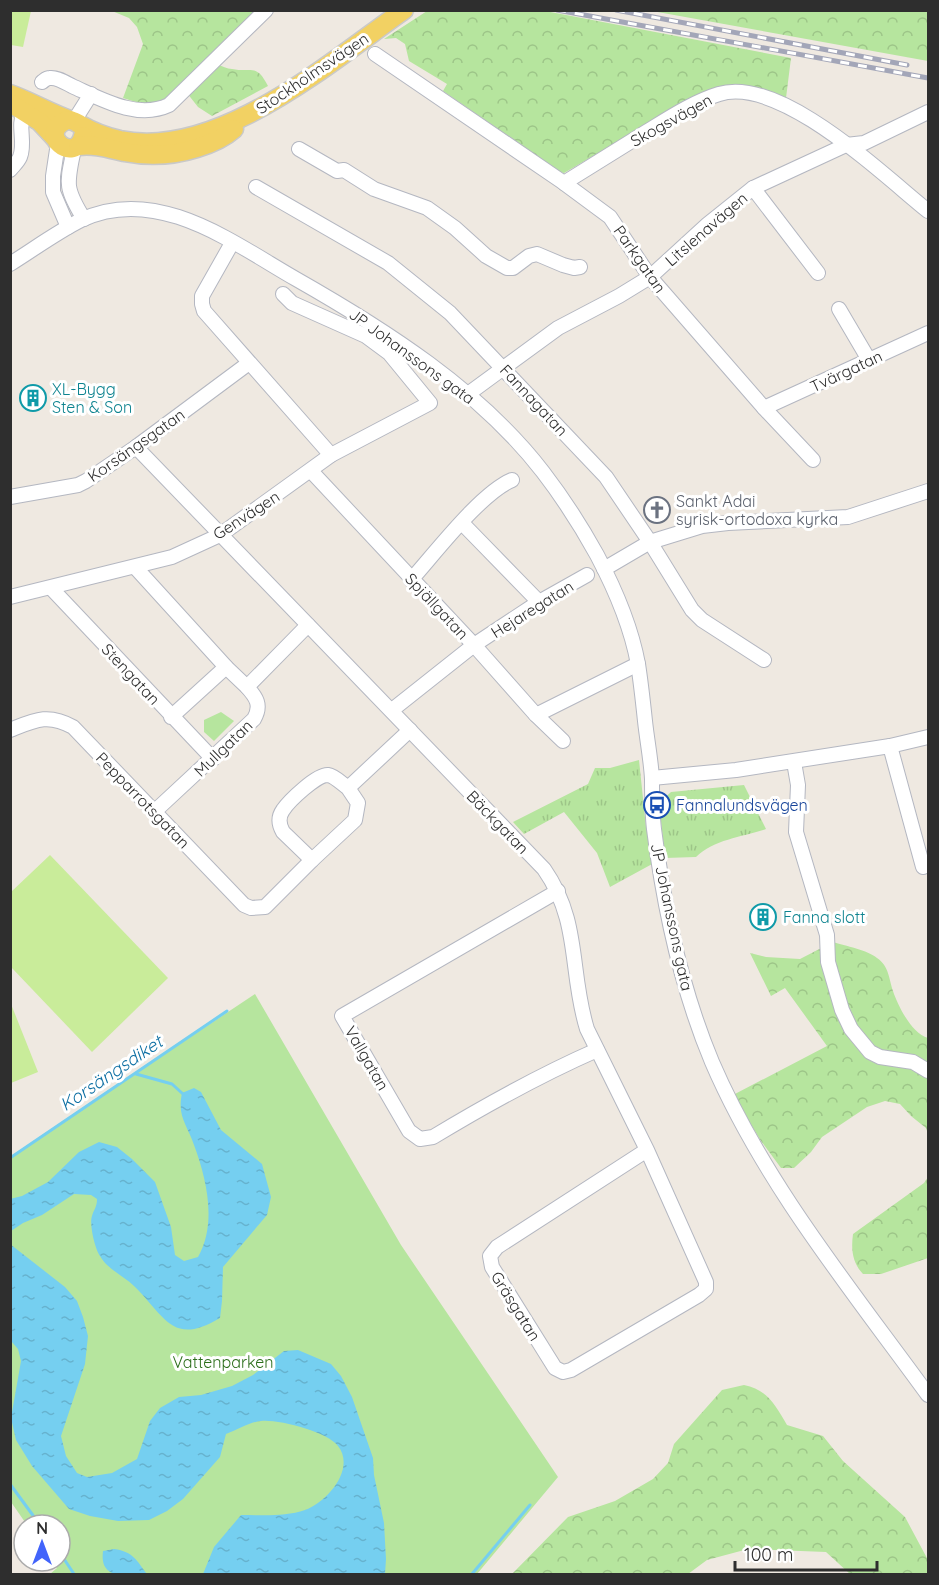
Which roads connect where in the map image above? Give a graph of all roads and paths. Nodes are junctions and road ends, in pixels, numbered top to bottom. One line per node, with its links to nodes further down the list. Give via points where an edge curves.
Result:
1 (266, 10): 6 (street, via 169,105 142,111)
2 (404, 10): 9 (main road, Stockholmsvägen)
3 (375, 54): 15 (street, Parkgatan)
4 (42, 82): 6 (street, via 56,79)
5 (10, 94): 10 (main road, Stockholmsvägen)
6 (91, 94): 10 (street)
7 (17, 107): 11 (main road); 14 (street, via 22,142 20,158)
8 (928, 112): 12 (street, Litslenavägen, via 864,143)
9 (248, 115): 10 (main road, Stockholmsvägen, via 183,139 160,143 117,139); 11 (main road, Stockholmsvägen, via 229,134 173,155)
10 (74, 122): 11 (main road, via 83,132 82,140); 11 (main road, via 60,123 55,129)
11 (66, 144): 19 (street, via 68,184); 20 (street, via 53,176 53,192)
12 (846, 145): 15 (street, Skogsvägen, via 778,101 744,92 721,93 693,104); 17 (street, Litslenavägen); 18 (street, Skogsvägen)
13 (299, 149): 23 (street, via 374,189 427,208 507,268 537,254 563,265)
14 (10, 170)
15 (564, 183): 25 (street, Parkgatan, via 610,216)
16 (256, 187): 31 (street, Fannagatan, via 388,263 450,313)
17 (753, 188): 24 (street); 25 (street, Litslenavägen)
18 (928, 211)
19 (84, 219): 20 (street); 21 (street, JP Johanssons gata, via 147,209 197,223)
20 (68, 227): 22 (street)
21 (232, 243): 30 (street, via 202,296 202,304 210,319); 32 (street, JP Johanssons gata, via 371,323)
22 (10, 264)
23 (580, 267)
24 (818, 273)
25 (650, 277): 31 (street, Litslenavägen, via 558,328); 33 (street, Parkgatan)
26 (283, 294): 35 (street, Genvägen, via 292,303 366,336 389,353 430,403)
27 (839, 309): 29 (street)
28 (928, 333): 29 (street, Tvärgatan)
29 (869, 360): 33 (street, Tvärgatan)
30 (249, 363): 34 (street, Korsängsgatan); 35 (street)
31 (503, 368): 32 (street, Litslenavägen); 43 (street, Fannagatan, via 606,477)
32 (468, 394): 45 (street, JP Johanssons gata, via 543,471)
33 (764, 408): 36 (street, Parkgatan)
34 (136, 447): 40 (street, Korsängsgatan, via 78,484); 42 (street, Bäckgatan)
35 (331, 455): 37 (street, Genvägen)
36 (813, 460)
37 (311, 471): 42 (street, Genvägen); 47 (street, Spjällgatan)
38 (512, 480): 41 (street, via 500,485)
39 (928, 491): 43 (street, via 848,517 728,522)
40 (10, 497)
41 (462, 523): 47 (street); 50 (street)
42 (220, 535): 44 (street, Genvägen, via 171,557); 51 (street, Bäckgatan)
43 (651, 542): 45 (street); 53 (street, Fannagatan, via 702,621)
44 (135, 567): 48 (street, Genvägen); 55 (street)
45 (604, 569): 54 (street, JP Johanssons gata, via 622,610)
46 (587, 575): 50 (street, Hejaregatan)
47 (411, 580): 52 (street, Spjällgatan)
48 (51, 588): 49 (street, Genvägen); 59 (street, Stengatan)
49 (10, 597)
50 (539, 602): 52 (street, Hejaregatan)
51 (308, 625): 56 (street); 57 (street, Bäckgatan)
52 (474, 645): 57 (street, Hejaregatan); 58 (street, Spjällgatan)
53 (764, 660)
54 (638, 664): 58 (street); 67 (street, JP Johanssons gata)
55 (226, 667): 56 (street); 59 (street)
56 (247, 687): 65 (street, Mullgatan, via 258,702 257,714)
57 (392, 710): 61 (street, Bäckgatan)
58 (536, 716): 63 (street, Spjällgatan)
59 (171, 717): 65 (street, Stengatan)
60 (11, 729): 69 (street, Pepparrotsgatan, via 47,718 73,727)
61 (410, 730): 68 (street); 72 (street, Bäckgatan, via 544,869)
62 (928, 737): 64 (street)
63 (563, 741)
64 (890, 746): 66 (street); 71 (street)
65 (213, 759): 69 (street, Mullgatan)
66 (794, 762): 67 (street); 74 (street, via 798,785 796,832 827,936 828,962 850,1029 870,1052 913,1062)
67 (652, 778): 77 (street, JP Johanssons gata, via 654,831 672,932 692,1009 721,1082 767,1170)
68 (348, 788): 70 (street, via 358,803 356,820); 70 (street, via 331,775 323,775 283,810 283,832)
69 (154, 813): 70 (street, Pepparrotsgatan, via 251,908 265,907)
70 (312, 860)
71 (926, 866)
72 (558, 891): 73 (street, Bäckgatan, via 568,918 580,1007); 73 (street, Vallgatan, via 342,1016 409,1131 420,1139 433,1137 504,1094)
73 (597, 1050): 75 (street, Bäckgatan)
74 (928, 1071)
75 (647, 1149): 76 (street, Bäckgatan, via 704,1274); 76 (street, Gräsgatan, via 493,1250 492,1267 555,1368 563,1372)
76 (706, 1289)
77 (928, 1395)

